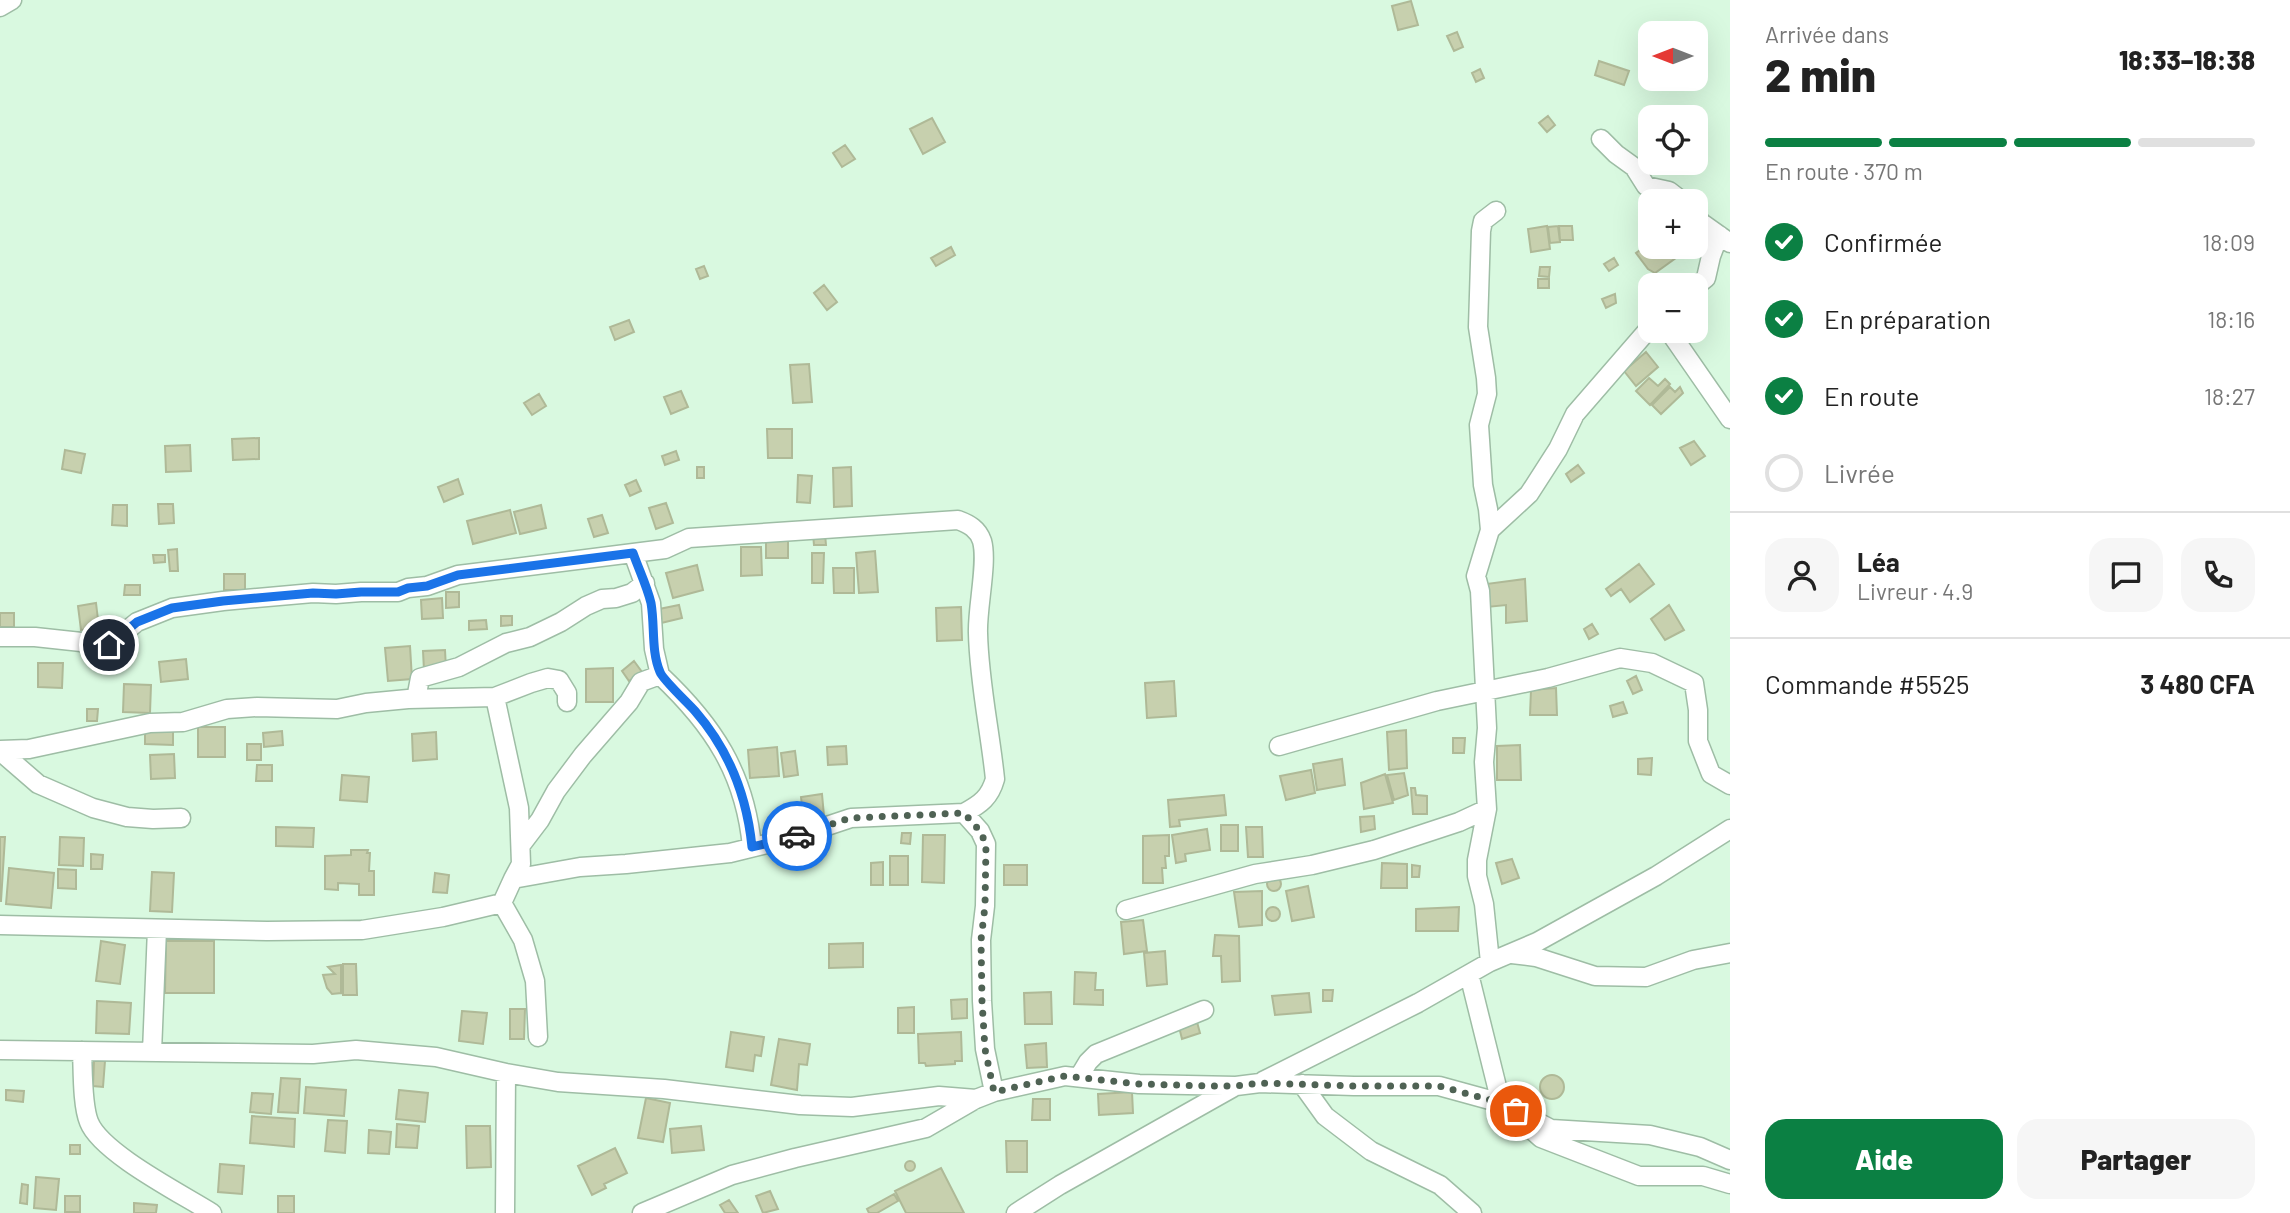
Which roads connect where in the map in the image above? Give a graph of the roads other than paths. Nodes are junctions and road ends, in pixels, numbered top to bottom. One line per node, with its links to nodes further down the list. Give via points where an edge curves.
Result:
1 (12, 0): 2 (street)
2 (0, 7)
3 (1601, 139): 4 (street, via 1634,167 1646,186)
4 (1659, 189)
5 (1496, 211): 12 (street, via 1483,221 1481,231 1478,327 1487,394 1479,425)
6 (1708, 226): 7 (street)
7 (1724, 239): 8 (street, via 1711,256)
8 (1707, 273)
9 (1638, 341): 12 (street, via 1575,414 1529,494)
10 (1677, 343): 11 (street)
11 (1730, 419)
12 (1490, 530): 17 (street, via 1476,576)
13 (633, 553): 14 (street); 15 (street, via 458,575 398,592 313,593 172,608 137,622 109,645); 25 (street, via 665,549 689,538 958,520 972,525 982,541 979,667 995,779 990,794)
14 (645, 583): 16 (street); 19 (street, via 632,593 586,606 530,637 506,643 459,667 420,678)
15 (0, 637)
16 (660, 675): 28 (street, via 641,682 556,791); 29 (street, via 722,747 736,775)
17 (1484, 690): 21 (street); 23 (street, via 1620,658 1652,663 1693,683 1698,741 1711,774); 24 (street)
18 (495, 697): 19 (street); 20 (street, via 548,678 559,680); 28 (street, via 519,808)
19 (416, 699): 22 (street, via 337,709 227,709 183,722 150,723 30,749)
20 (567, 702)
21 (1279, 746)
22 (0, 750): 26 (street, via 38,783 93,808 127,817)
23 (1730, 785)
24 (1487, 809): 32 (street, via 1374,850 1255,874); 37 (street, via 1476,860)
25 (964, 813): 29 (street, via 850,818); 49 (street, via 986,844 982,1001)
26 (181, 818)
27 (1730, 829): 36 (street, via 1656,876)
28 (521, 845): 30 (street, via 521,864)
29 (752, 847): 30 (street)
30 (513, 879): 31 (street)
31 (502, 903): 34 (street, via 362,930); 40 (street, via 523,940 534,981)
32 (1126, 910)
33 (0, 925): 34 (street)
34 (157, 929): 43 (street)
35 (1730, 953): 36 (street, via 1646,977 1595,976 1536,957)
36 (1508, 954): 37 (street)
37 (1490, 962): 38 (street)
38 (1469, 974): 46 (street); 51 (street)
39 (1204, 1010): 45 (street, via 1096,1054)
40 (538, 1037)
41 (0, 1050): 42 (street)
42 (82, 1051): 43 (street); 54 (street, via 89,1122 103,1143)
43 (152, 1052): 44 (street, via 313,1054 356,1050 436,1057)
44 (506, 1073): 50 (street, via 800,1105 852,1107 939,1096); 55 (street)
45 (1079, 1077): 48 (street, via 1139,1084); 49 (street)
46 (1260, 1083): 47 (street); 48 (street)
47 (1302, 1084): 51 (street, via 1439,1086); 58 (street, via 1325,1116 1371,1151 1440,1185)
48 (1236, 1086): 57 (street)
49 (994, 1092): 50 (street)
50 (976, 1099): 56 (street, via 926,1128 733,1175)
51 (1501, 1103): 52 (street, via 1551,1129 1650,1135); 53 (street, via 1541,1139 1639,1176 1703,1176)
52 (1730, 1160)
53 (1730, 1184)
54 (212, 1213)
55 (505, 1213)
56 (642, 1213)
57 (1016, 1213)
58 (1472, 1213)

